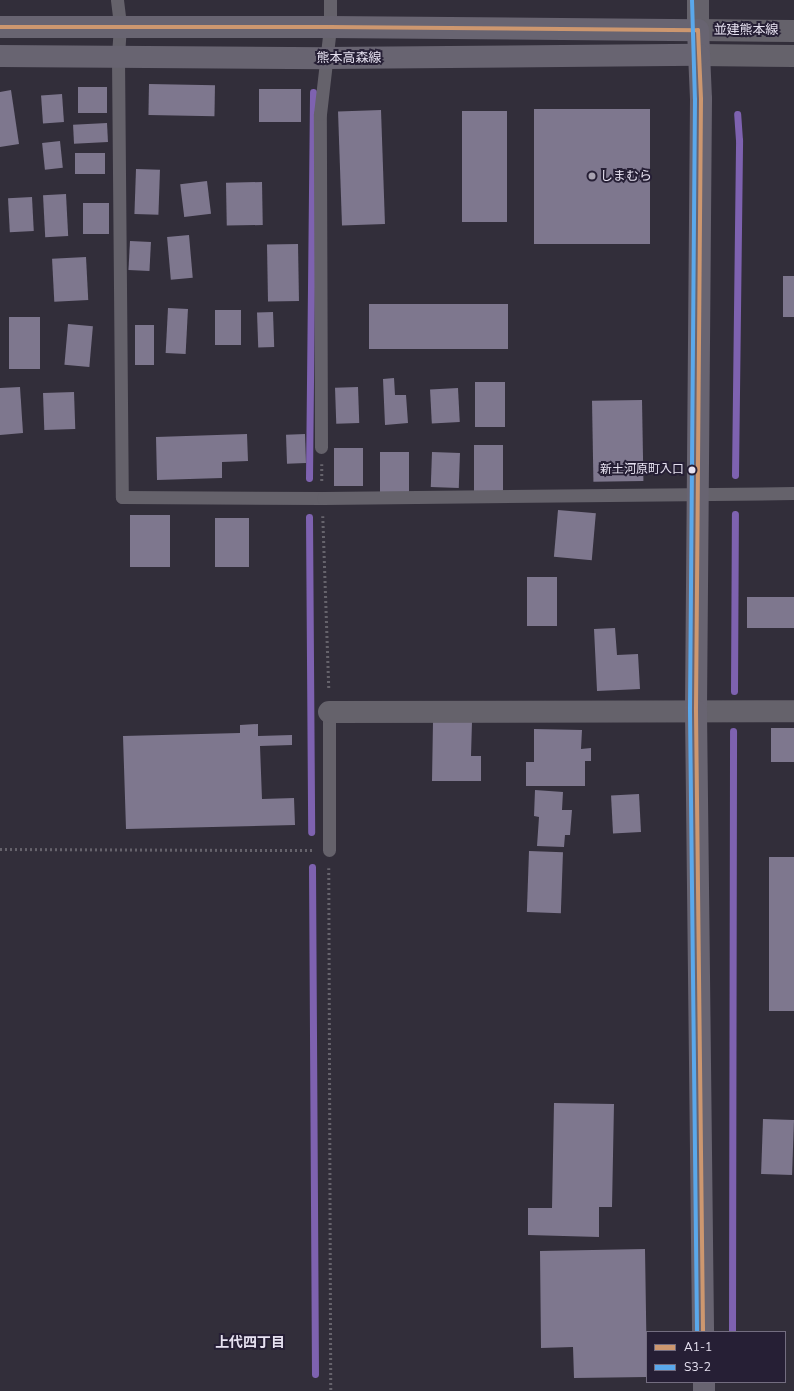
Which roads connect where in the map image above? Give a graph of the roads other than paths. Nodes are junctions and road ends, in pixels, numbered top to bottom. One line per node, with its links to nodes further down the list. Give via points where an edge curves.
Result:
1 (118, 0): 4 (lane)
2 (330, 0): 6 (lane)
3 (698, 0): 7 (street)
4 (120, 26): 5 (main road); 6 (main road); 12 (lane)
5 (0, 27)
6 (330, 27): 7 (main road); 13 (lane)
7 (698, 30): 8 (street, 並建熊本線); 9 (main road)
8 (794, 30)
9 (699, 55): 11 (street, 並建熊本線); 13 (main road, 熊本高森線); 16 (main road, via 701,99)
10 (0, 56): 12 (main road, 熊本高森線)
11 (794, 56)
12 (118, 58): 13 (main road, 熊本高森線); 16 (lane, via 122,497)
13 (327, 58): 14 (lane, via 320,114)
14 (321, 447)
15 (794, 493): 16 (lane)
16 (697, 495): 17 (main road)
17 (696, 711): 18 (street); 19 (street); 21 (main road)
18 (794, 711)
19 (329, 712): 20 (lane)
20 (329, 850)
21 (703, 1331)

